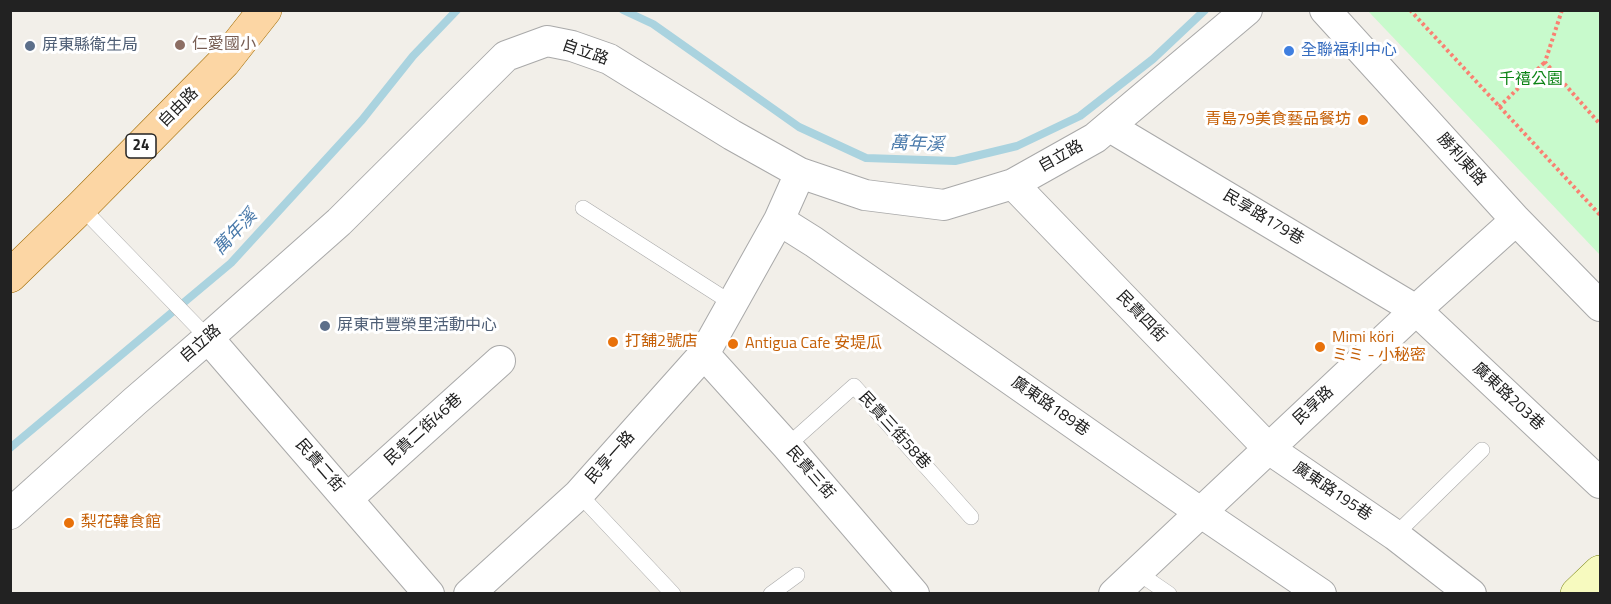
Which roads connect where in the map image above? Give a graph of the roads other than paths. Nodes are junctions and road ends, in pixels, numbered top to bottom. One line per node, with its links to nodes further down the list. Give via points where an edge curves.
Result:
1 (265, 10): 7 (main road, 自由路 / 24, via 224,62)
2 (1247, 10): 4 (street, 自立路)
3 (1325, 10): 10 (street, 勝利東路)
4 (1110, 127): 6 (street, 自立路); 14 (street, 民享路179巷)
5 (800, 173): 6 (street, 自立路, via 865,195 944,205); 9 (street, 民享一路); 15 (street, 自立路, via 609,59 547,41 506,56 339,222)
6 (1013, 184): 19 (street, 民貴四街)
7 (81, 207): 11 (main road, 自由路 / 24); 15 (lane)
8 (583, 208): 12 (lane)
9 (779, 220): 12 (street, 民享一路); 24 (street, 廣東路189巷)
10 (1516, 220): 13 (street, 勝利東路); 14 (street, 民享路)
11 (10, 276)
12 (733, 304): 16 (street, 民享一路)
13 (1600, 306)
14 (1416, 310): 19 (street, 民享路); 21 (street, 廣東路203巷)
15 (202, 331): 23 (street, 民貴二街); 25 (street, 自立路, via 134,402)
16 (704, 354): 18 (street, 民貴三街); 22 (street, 民享一路)
17 (500, 361): 23 (street, 民貴二街46巷)
18 (787, 446): 26 (lane, 民貴三街58巷, via 854,386); 34 (street, 民貴三街)
19 (1269, 449): 24 (street, 民享路); 27 (street, 廣東路195巷)
20 (1482, 450): 27 (lane)
21 (1600, 483)
22 (579, 495): 31 (street, 民享一路); 32 (lane)
23 (347, 499): 30 (street, 民貴二街)
24 (1200, 512): 28 (street, 民享路); 37 (street, 廣東路189巷)
25 (10, 514)
26 (970, 517)
27 (1395, 536): 38 (street, 廣東路195巷)
28 (1137, 572): 35 (street, 民享路); 36 (lane)
29 (797, 575): 33 (lane)
30 (429, 594)
31 (469, 594)
32 (673, 594)
33 (771, 594)
34 (914, 594)
35 (1114, 594)
36 (1169, 594)
37 (1321, 594)
38 (1471, 594)

